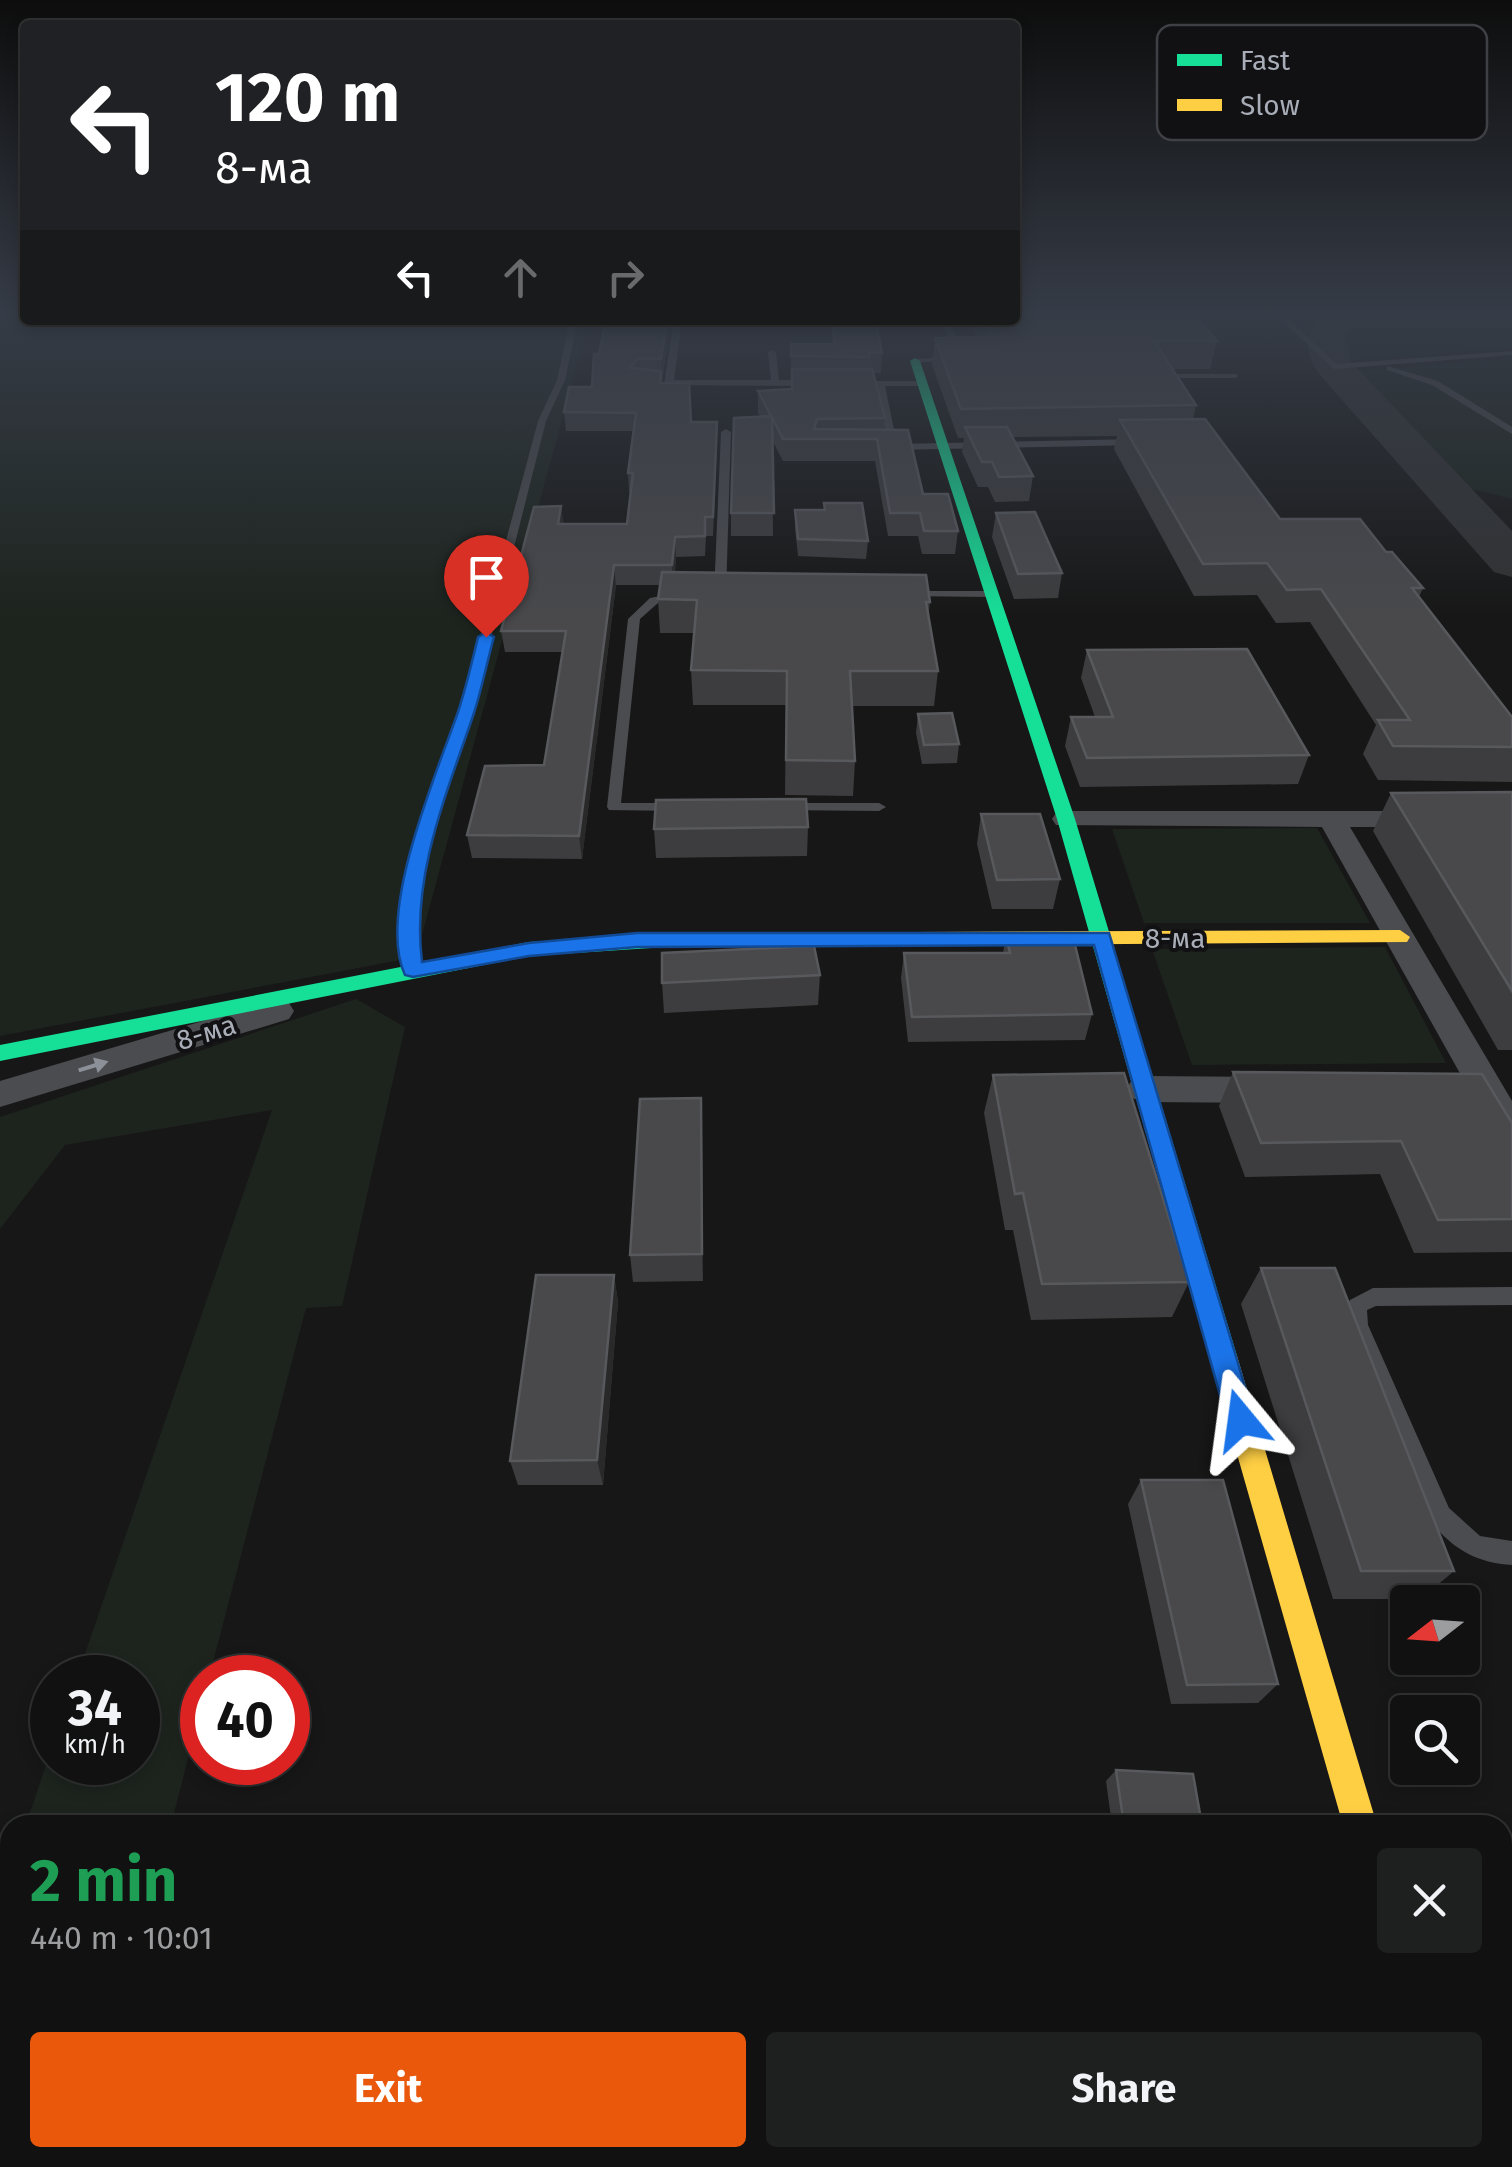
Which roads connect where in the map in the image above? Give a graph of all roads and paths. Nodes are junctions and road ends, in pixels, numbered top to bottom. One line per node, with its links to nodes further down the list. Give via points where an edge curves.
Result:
1 (544, 415): 23 (lane, via 467,709 430,810 407,923)
2 (887, 415): 9 (lane)
3 (932, 415): 10 (street)
4 (1487, 415): 5 (lane)
5 (1512, 431)
6 (726, 432): 11 (lane)
7 (1149, 442): 10 (lane)
8 (875, 447): 9 (lane)
9 (893, 447): 10 (lane)
10 (942, 447): 14 (street)
11 (720, 594): 12 (lane); 16 (lane, via 664,595 634,619 614,807)
12 (740, 594)
13 (894, 594): 14 (lane)
14 (992, 594): 18 (street)
15 (879, 806): 17 (lane)
16 (690, 807)
17 (765, 807)
18 (1066, 819): 19 (street); 22 (street)
19 (1331, 819): 20 (street); 21 (street)
20 (1512, 819)
21 (1400, 937): 22 (street, 8-ма); 28 (street)
22 (1102, 938): 23 (street, 8-ма, via 637,940); 25 (street)
23 (413, 970): 24 (street, 8-ма); 29 (street, 8-ма, one-way to 23)
24 (0, 1053)
25 (1144, 1089): 26 (street); 33 (street)
26 (1315, 1090)
27 (1450, 1090): 28 (street)
28 (1500, 1091): 30 (street)
29 (0, 1094)
30 (1512, 1133)
31 (1512, 1296): 32 (lane, via 1373,1297 1357,1306 1358,1326 1441,1516 1460,1541 1487,1553)
32 (1512, 1553)
33 (1357, 1815)

